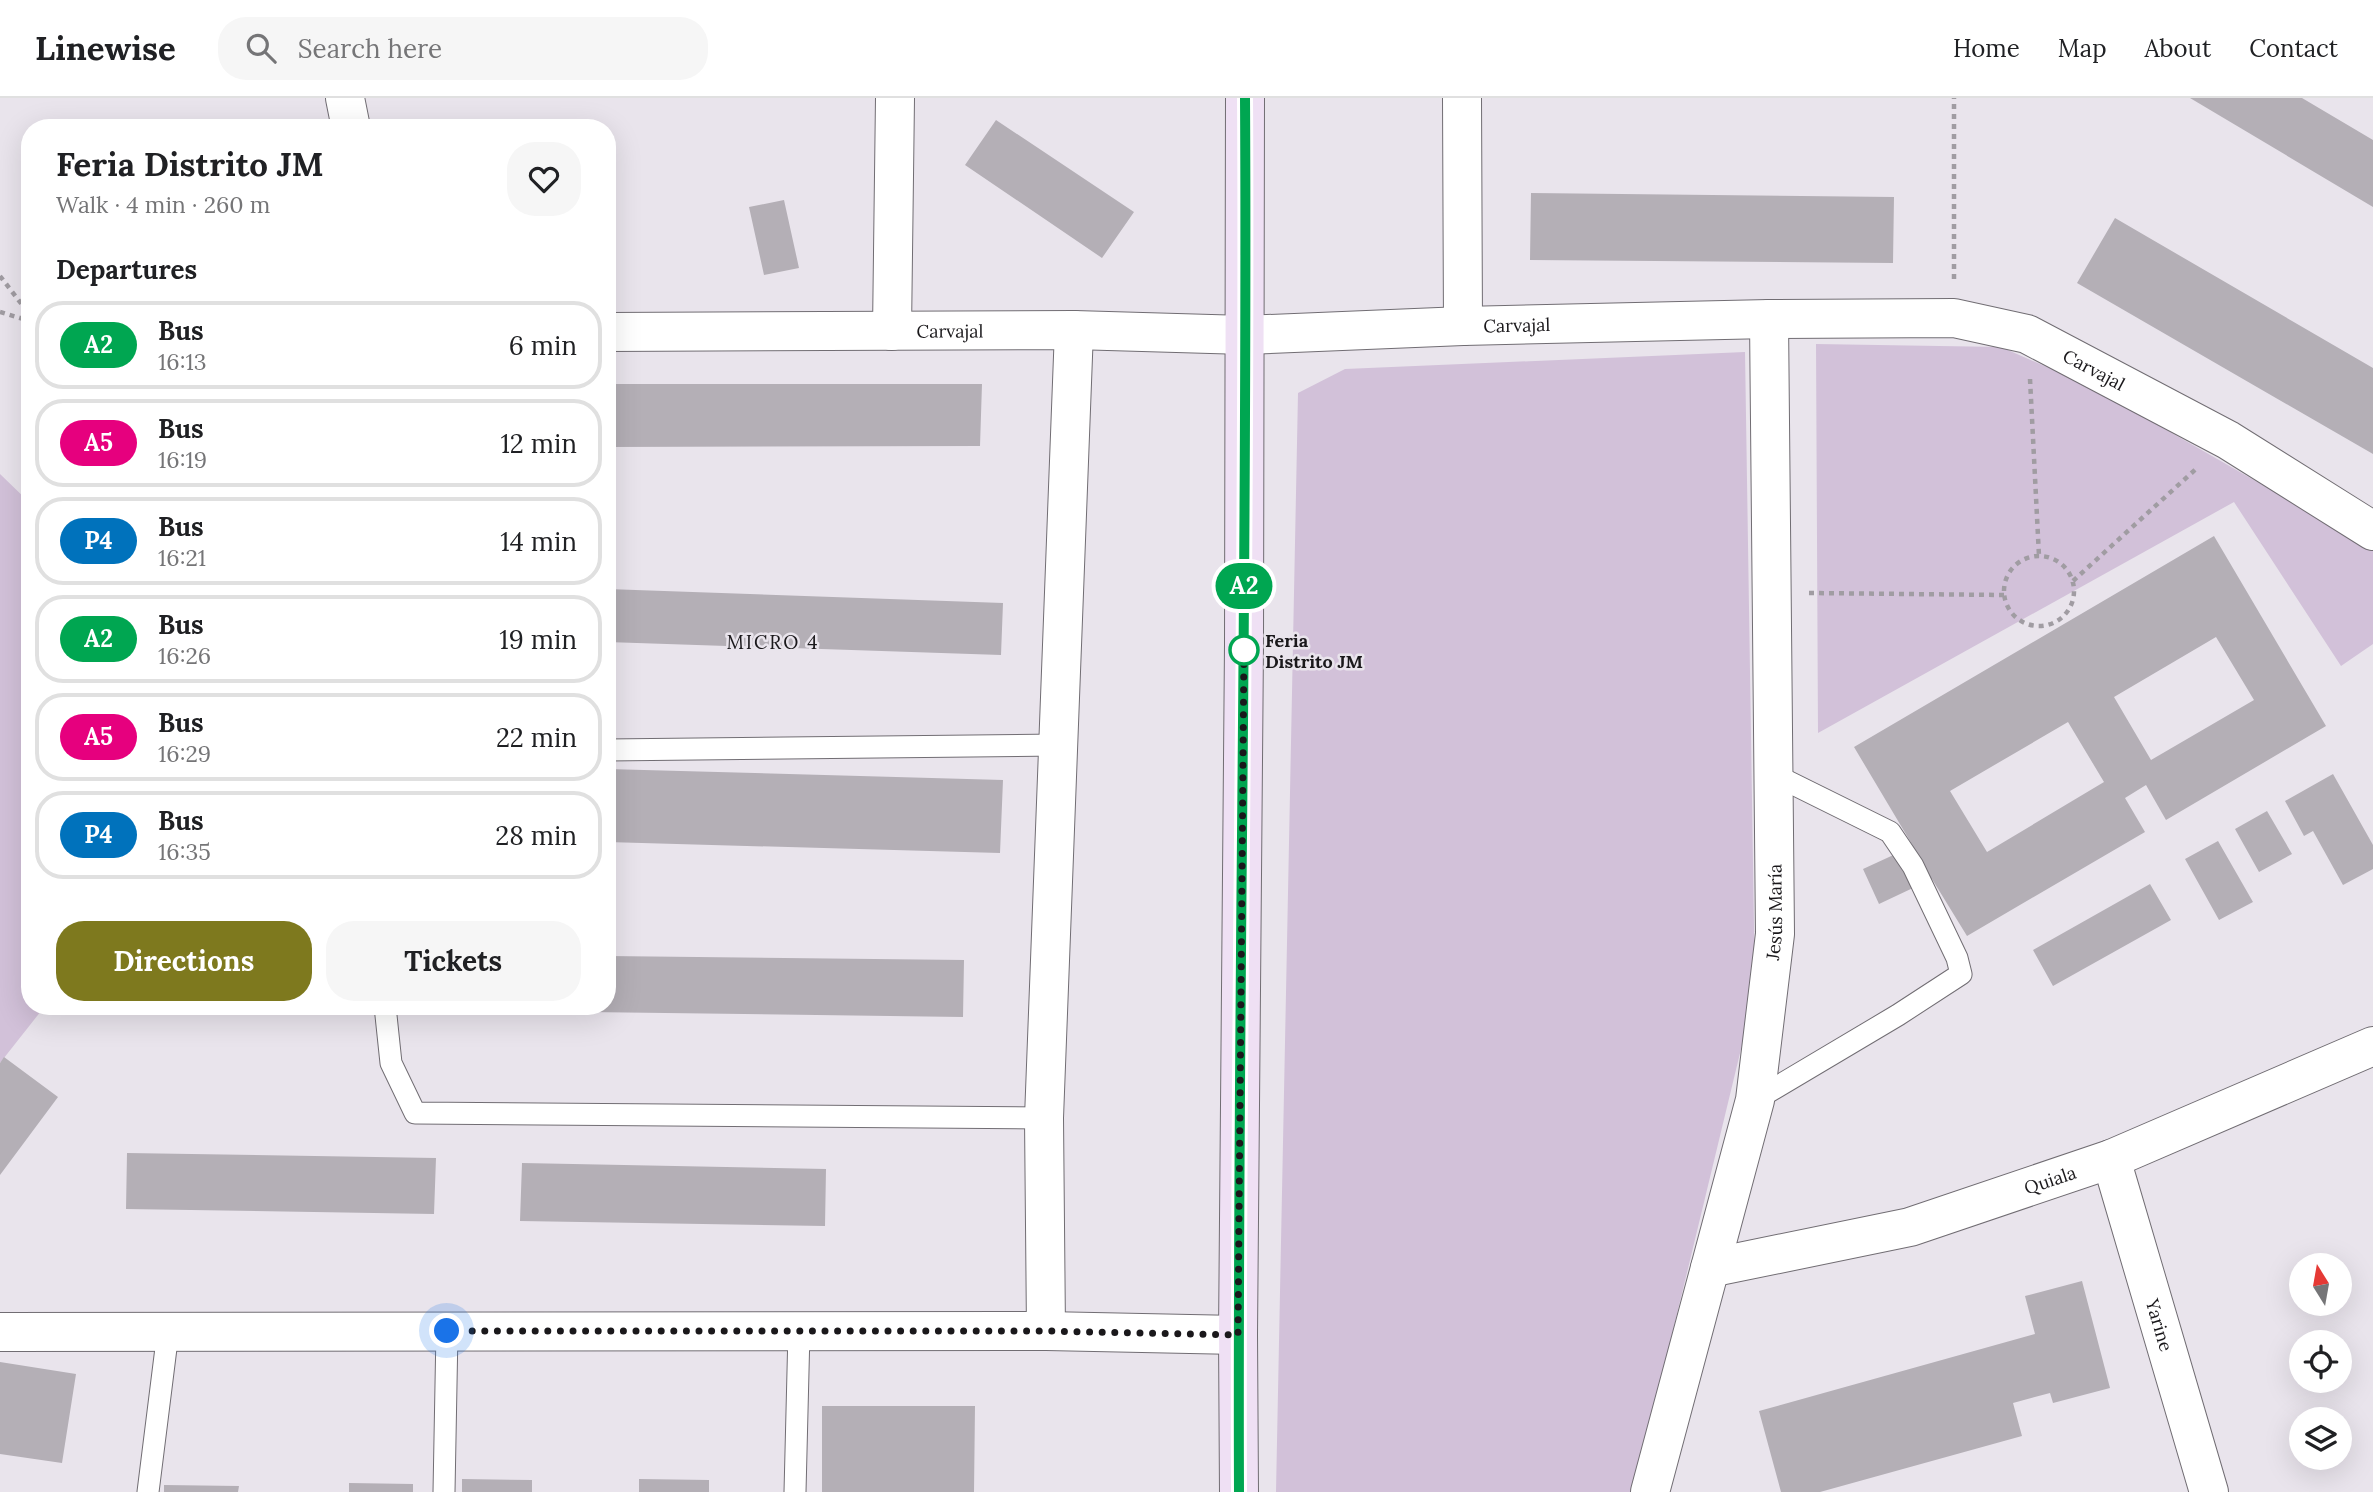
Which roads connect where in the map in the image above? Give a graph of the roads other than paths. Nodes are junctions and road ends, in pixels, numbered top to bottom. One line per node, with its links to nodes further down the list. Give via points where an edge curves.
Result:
1 (345, 98): 5 (street)
2 (895, 98): 9 (street)
3 (1245, 98): 11 (main road)
4 (1462, 98): 7 (street)
5 (349, 119)
6 (1769, 319): 7 (street, Carvajal); 12 (street, Carvajal, via 1954,318 2027,334 2228,440); 15 (street, Jesús María)
7 (1463, 326): 11 (street, Carvajal)
8 (1074, 330): 9 (street, Carvajal); 11 (street, Carvajal); 13 (street)
9 (891, 331): 10 (street, Carvajal)
10 (616, 332)
11 (1245, 335): 27 (main road)
12 (2373, 531)
13 (1058, 746): 14 (lane); 19 (street)
14 (616, 750)
15 (1773, 774): 18 (street, Jesús María, via 1775,934); 18 (lane, via 1890,832 1913,866 1961,974)
16 (386, 1015): 19 (lane, via 391,1063 415,1113)
17 (2373, 1046): 20 (street, Quiala)
18 (1755, 1100): 21 (street, Jesús María)
19 (1044, 1118): 24 (street)
20 (2111, 1159): 21 (street, Quiala, via 1910,1227); 33 (street, Yarine)
21 (1710, 1268): 32 (street, Jesús María)
22 (447, 1331): 23 (street); 26 (street); 29 (lane)
23 (799, 1331): 24 (street); 30 (lane)
24 (1046, 1331): 27 (street)
25 (0, 1332): 26 (street)
26 (168, 1332): 28 (lane)
27 (1238, 1335): 31 (main road)
28 (148, 1492)
29 (444, 1492)
30 (795, 1492)
31 (1240, 1492)
32 (1650, 1492)
33 (2209, 1492)

